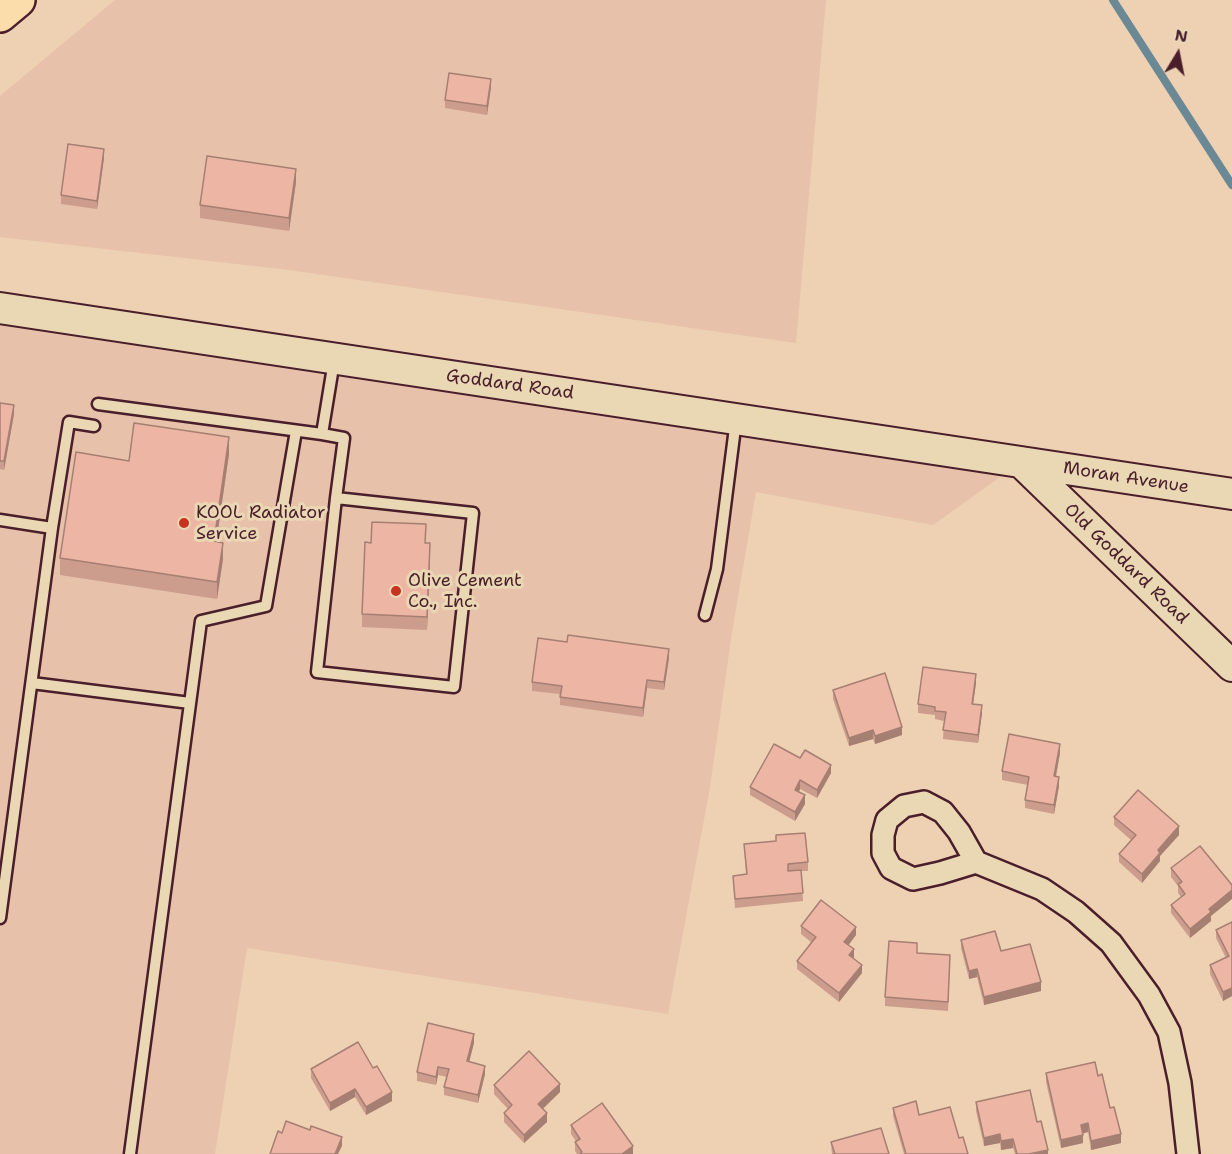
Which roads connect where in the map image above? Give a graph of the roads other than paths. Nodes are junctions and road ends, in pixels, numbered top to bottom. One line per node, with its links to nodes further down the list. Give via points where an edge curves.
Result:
1 (18, 0): 2 (highway)
2 (0, 15)
3 (0, 309): 4 (main road, Goddard Road)
4 (335, 358): 6 (main road, Goddard Road); 9 (lane)
5 (99, 404): 8 (lane)
6 (736, 418): 10 (main road, Goddard Road); 15 (lane, via 717,569)
7 (94, 426): 14 (lane, via 69,422)
8 (296, 431): 9 (lane); 18 (lane, via 266,606 201,621)
9 (322, 434): 12 (lane, via 344,438)
10 (1021, 462): 11 (main road, Moran Avenue); 16 (main road, Old Goddard Road)
11 (1232, 494)
12 (336, 498): 12 (lane, via 473,513 454,687 316,672)
13 (0, 520): 14 (lane)
14 (52, 528): 17 (lane)
15 (705, 615)
16 (1232, 666)
17 (32, 683): 18 (lane); 20 (lane)
18 (190, 703): 21 (lane)
19 (976, 862): 22 (street, via 1042,889 1068,906 1111,944 1128,965 1168,1032 1180,1083)
20 (0, 918)
21 (130, 1154)
22 (1188, 1154)

